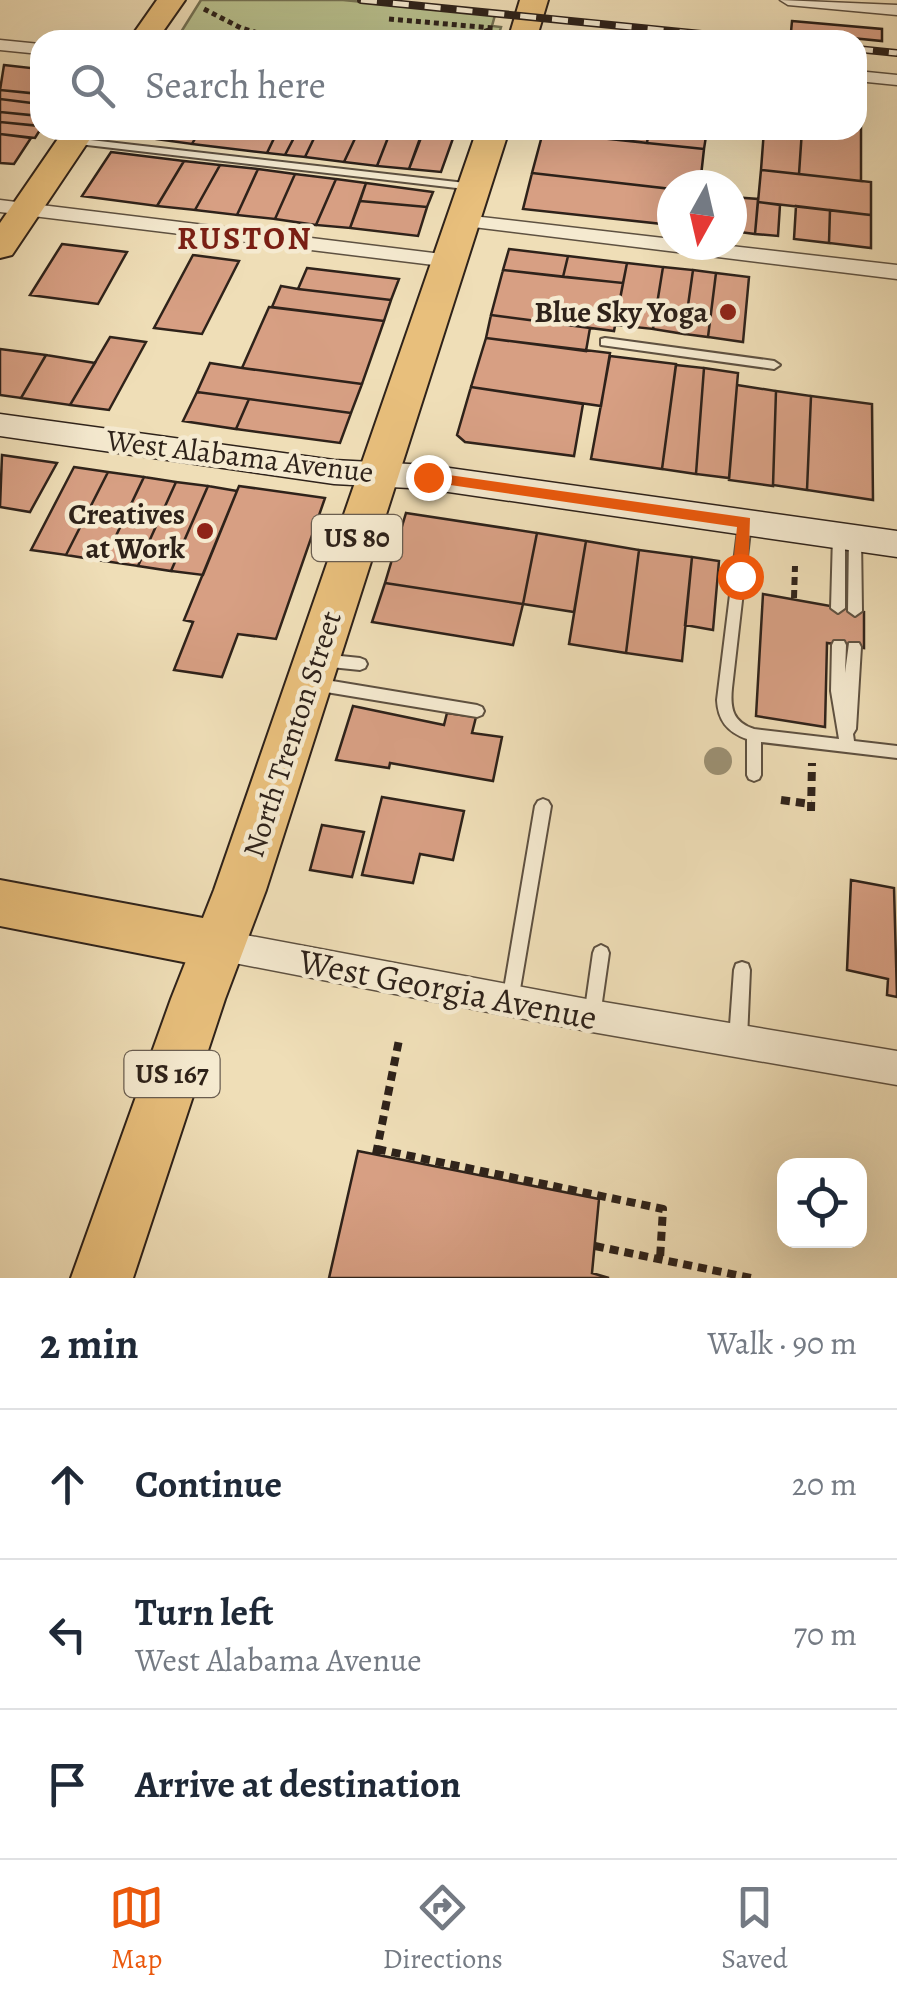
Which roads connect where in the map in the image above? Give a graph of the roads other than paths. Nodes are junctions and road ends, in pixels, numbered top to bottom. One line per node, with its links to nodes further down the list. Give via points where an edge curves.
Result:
1 (171, 0): 4 (highway)
2 (788, 0): 3 (street)
3 (897, 10)
4 (149, 30)
5 (0, 44): 6 (street)
6 (30, 48)
7 (867, 77): 8 (street)
8 (897, 80)
9 (73, 140): 13 (highway)
10 (105, 140): 12 (lane)
11 (489, 140): 12 (highway, North Trenton Street / US 80)
12 (470, 204): 15 (highway, North Trenton Street / US 80); 16 (street)
13 (13, 208): 14 (highway); 15 (street)
14 (0, 248)
15 (450, 261): 20 (highway, North Trenton Street / US 80)
16 (897, 272)
17 (605, 342): 18 (lane)
18 (774, 365)
19 (0, 425): 20 (main road, West Alabama Avenue)
20 (379, 473): 21 (main road, West Alabama Avenue); 28 (highway, North Trenton Street / US 80)
21 (745, 522): 22 (main road, West Alabama Avenue); 30 (lane, via 724,705 735,728)
22 (847, 536): 23 (main road, West Alabama Avenue); 24 (lane); 25 (lane)
23 (897, 544)
24 (838, 608)
25 (855, 611)
26 (846, 646): 31 (lane, via 854,694)
27 (360, 664): 28 (lane)
28 (312, 671): 29 (lane); 36 (highway, North Trenton Street / US 80)
29 (477, 711)
30 (754, 735): 31 (lane); 33 (lane)
31 (846, 744): 32 (lane)
32 (897, 752)
33 (754, 776)
34 (543, 806): 39 (lane)
35 (0, 903): 36 (main road, West Georgia Avenue)
36 (219, 945): 39 (street, West Georgia Avenue); 43 (highway, North Trenton Street / US 167)
37 (601, 953): 40 (lane)
38 (742, 970): 41 (lane)
39 (510, 1002): 40 (street, West Georgia Avenue)
40 (592, 1016): 41 (street, West Georgia Avenue)
41 (738, 1039): 42 (street, West Georgia Avenue)
42 (897, 1068)
43 (102, 1278)

